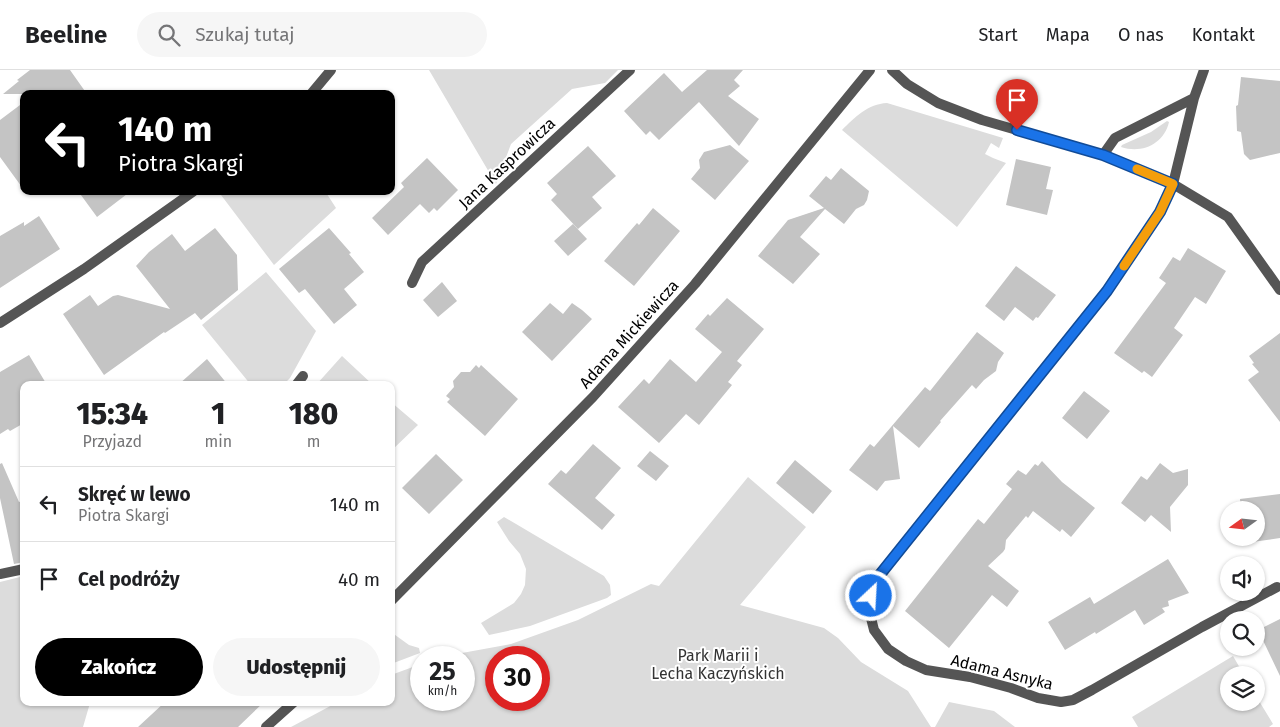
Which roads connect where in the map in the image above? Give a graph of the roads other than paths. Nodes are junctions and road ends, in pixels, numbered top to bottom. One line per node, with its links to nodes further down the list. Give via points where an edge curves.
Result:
1 (331, 70): 6 (street)
2 (630, 70): 11 (street, Jana Kasprowicza, via 422,262)
3 (870, 70): 19 (street, Adama Mickiewicza, via 689,291 593,397)
4 (892, 70): 8 (street, via 907,84 938,102 982,120)
5 (1204, 70): 7 (street)
6 (314, 90)
7 (1194, 98): 8 (street, via 1115,138); 9 (street)
8 (1103, 155): 9 (street)
9 (1173, 184): 12 (street, via 1228,217); 18 (street, Adama Asnyka, via 1160,212 1107,291 874,582 870,614 874,630 888,649 906,662 926,670 970,677 1061,702 1092,690)
10 (188, 195): 13 (street, via 84,269)
11 (412, 283)
12 (1280, 290)
13 (0, 323)
14 (303, 376): 15 (street)
15 (299, 381)
16 (20, 570): 17 (street)
17 (0, 574)
18 (1277, 587)
19 (395, 598)
20 (290, 706): 21 (street)
21 (266, 727)

